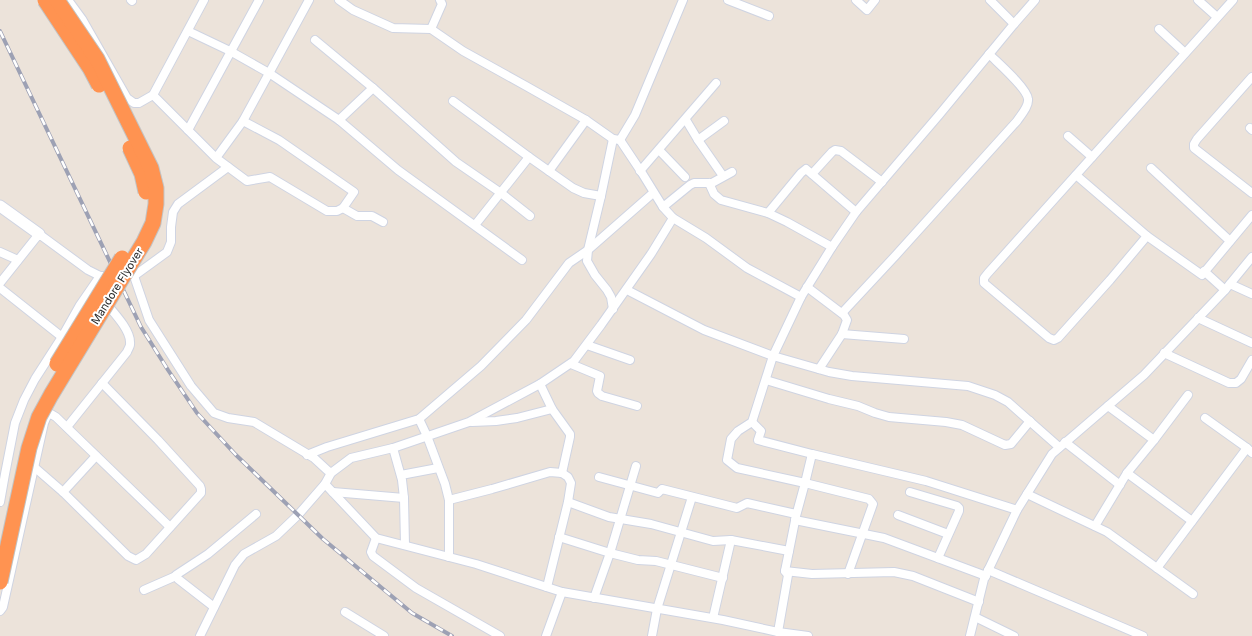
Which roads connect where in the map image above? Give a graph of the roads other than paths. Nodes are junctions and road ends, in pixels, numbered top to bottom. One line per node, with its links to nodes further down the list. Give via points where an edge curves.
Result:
1 (45, 0): 158 (highway, Mandore Flyover, bridge, via 90,68 117,119 142,174 146,190 146,208 137,234 81,323 30,412 19,446)
2 (57, 0): 174 (highway, Mandore Flyover, bridge, via 97,59 152,168 156,204 144,242 58,382 40,417 29,448)
3 (68, 0): 31 (street, via 130,101 139,103)
4 (259, 0): 24 (street)
5 (309, 0): 27 (street)
6 (339, 0): 20 (street, via 353,10 393,28)
7 (440, 0): 20 (street, via 442,4)
8 (683, 0): 40 (street, via 635,115)
9 (728, 0): 17 (street)
10 (856, 0): 11 (street, via 867,10)
11 (875, 0)
12 (990, 0): 19 (street)
13 (1035, 0): 19 (street)
14 (1198, 0): 18 (street)
15 (1233, 0): 18 (street)
16 (201, 2): 22 (street)
17 (769, 16)
18 (1218, 17): 25 (street)
19 (1014, 24): 26 (street)
20 (430, 29): 35 (street, via 463,51)
21 (1159, 29): 25 (street)
22 (188, 31): 24 (street); 31 (street)
23 (315, 40): 30 (street)
24 (230, 51): 27 (street); 38 (street)
25 (1185, 53): 44 (street)
26 (989, 54): 55 (street); 92 (street, via 1025,90 1028,99 1025,110 902,250)
27 (269, 73): 33 (street); 34 (street)
28 (1252, 77): 59 (street, via 1197,139 1194,148)
29 (716, 83): 36 (street)
30 (373, 88): 34 (street); 57 (street, via 456,162)
31 (153, 95): 38 (street)
32 (454, 101): 43 (street)
33 (243, 120): 45 (street); 63 (street, via 279,140 354,192)
34 (339, 120): 70 (street, via 398,170)
35 (586, 120): 40 (street); 49 (street)
36 (686, 120): 41 (street); 42 (street)
37 (724, 121): 41 (street)
38 (188, 130): 45 (street)
39 (1068, 136): 44 (street)
40 (614, 139): 48 (street); 60 (street)
41 (698, 140): 53 (street)
42 (659, 150): 48 (street); 54 (street)
43 (529, 157): 49 (street); 57 (street)
44 (1092, 157): 52 (street)
45 (216, 158): 46 (street)
46 (228, 167): 63 (street, via 248,181 270,177 327,211); 82 (street, via 178,204 173,212 171,242 167,252)
47 (1151, 168): 73 (street)
48 (640, 170): 58 (street)
49 (549, 171): 60 (street, via 573,188)
50 (732, 172): 53 (street)
51 (812, 174): 55 (street, via 835,150 841,151); 64 (street); 65 (street, via 804,170)
52 (1076, 175): 72 (street); 72 (street, via 984,278 984,283 988,287 1054,340)
53 (724, 176): 56 (street)
54 (686, 177)
55 (882, 182): 64 (street)
56 (709, 183): 62 (street, via 690,185); 65 (street, via 714,194 721,200)
57 (501, 193): 67 (street); 70 (street)
58 (653, 193): 62 (street); 76 (street)
59 (1252, 193)
60 (598, 195): 76 (street)
61 (0, 206): 71 (street)
62 (663, 207): 68 (street)
63 (344, 208): 69 (street, via 357,216 372,216)
64 (856, 212): 74 (street)
65 (768, 213): 74 (street)
66 (1252, 215): 73 (street)
67 (530, 216)
68 (673, 218): 88 (street); 90 (street, via 747,268)
69 (383, 222)
70 (475, 225): 79 (street)
71 (39, 234): 78 (street); 81 (street)
72 (1147, 236): 80 (street, via 1202,275)
73 (1230, 241): 80 (street)
74 (832, 247): 85 (street)
75 (0, 252): 78 (street)
76 (585, 252): 91 (street, via 595,275 611,297); 113 (street, via 569,263 526,320 491,356)
77 (1252, 257): 86 (street)
78 (18, 260): 83 (street)
79 (522, 260)
80 (1204, 271): 86 (street)
81 (100, 276): 82 (street); 84 (street)
82 (134, 276): 125 (street, via 149,320 191,386 214,413 254,422)
83 (0, 283)
84 (93, 286): 95 (street); 106 (street, via 124,326 130,342 127,352)
85 (807, 287): 90 (street); 92 (street)
86 (1227, 287): 89 (street); 93 (street)
87 (0, 288): 95 (street)
88 (627, 290): 91 (street); 100 (street, via 704,330)
89 (1252, 294)
90 (801, 297): 100 (street)
91 (613, 309): 98 (street)
92 (842, 313): 94 (street, via 847,320)
93 (1198, 318): 97 (street); 99 (street)
94 (842, 334): 96 (street); 104 (street)
95 (62, 337): 145 (street, via 35,379 15,423)
96 (904, 339)
97 (1252, 343)
98 (587, 345): 101 (street); 103 (street)
99 (1164, 353): 102 (street, via 1229,383 1236,383 1241,379); 110 (street, via 1144,375)
100 (773, 356): 104 (street); 105 (street)
101 (630, 360)
102 (1252, 360)
103 (571, 364): 107 (street); 109 (street, via 600,376 597,390 602,396)
104 (819, 369): 114 (street, via 852,376 968,386 1008,402)
105 (766, 380): 114 (street, via 858,406 889,418 962,425 1005,445 1011,444); 116 (street)
106 (102, 383): 117 (street); 154 (street, via 200,486 201,493)
107 (540, 384): 111 (street); 115 (street)
108 (1188, 395): 119 (street)
109 (637, 406)
110 (1108, 406): 119 (street); 120 (street)
111 (552, 409): 115 (street, via 517,418); 130 (street, via 570,437)
112 (1205, 418): 122 (street)
113 (419, 419): 118 (street); 125 (street, via 327,447)
114 (1030, 421): 120 (street)
115 (469, 422): 118 (street)
116 (752, 422): 123 (street, via 761,430 758,440); 134 (street, via 731,439 727,460 737,468)
117 (67, 427): 124 (street); 126 (street, via 51,414 47,416)
118 (426, 434): 121 (street); 128 (street)
119 (1154, 440): 131 (street)
120 (1062, 444): 136 (street); 141 (street, via 1052,454)
121 (394, 448): 129 (street, via 351,458); 132 (street)
122 (1249, 450): 152 (street)
123 (812, 454): 134 (street); 147 (street, via 926,481)
124 (96, 456): 138 (street); 154 (street)
125 (310, 457): 129 (street)
126 (33, 466): 138 (street); 183 (street, via 3,607)
127 (636, 466): 137 (street)
128 (438, 468): 132 (street); 144 (street)
129 (329, 472): 135 (street)
130 (562, 473): 144 (street, via 550,472); 146 (street, via 571,483)
131 (1127, 473): 136 (street); 152 (street)
132 (401, 475): 143 (street)
133 (599, 477): 137 (street)
134 (805, 483): 150 (street); 156 (street, via 872,501)
135 (325, 484): 139 (street); 181 (street, via 276,536 244,554)
136 (1120, 484): 153 (street)
137 (630, 486): 142 (street, via 658,493 662,489); 151 (street)
138 (63, 492): 154 (street, via 128,556 136,560 146,554)
139 (333, 492): 143 (street); 160 (street)
140 (910, 492): 157 (street, via 959,508)
141 (1026, 494): 147 (street); 153 (street)
142 (692, 497): 150 (street, via 737,508 747,503); 155 (street)
143 (404, 498): 162 (street)
144 (449, 500): 165 (street)
145 (0, 502)
146 (568, 502): 151 (street); 159 (street)
147 (1017, 510): 170 (street)
148 (256, 514): 172 (street, via 208,554 177,574)
149 (898, 515): 157 (street)
150 (796, 517): 156 (street); 163 (street)
151 (620, 519): 155 (street); 164 (street)
152 (1192, 522): 168 (street)
153 (1095, 526): 168 (street, via 1112,535)
154 (170, 527)
155 (681, 532): 161 (street, via 713,541); 167 (street)
156 (863, 534): 166 (street, via 884,538); 171 (street)
157 (948, 534): 166 (street)
158 (0, 536)
159 (560, 537): 164 (street); 175 (street)
160 (376, 538): 162 (street); 190 (street, via 371,552 373,556 416,588)
161 (732, 540): 163 (street); 173 (street)
162 (405, 545): 165 (street)
163 (789, 551): 169 (street)
164 (610, 553): 167 (street); 179 (street)
165 (449, 557): 175 (street)
166 (938, 558): 170 (street)
167 (671, 565): 173 (street); 182 (street)
168 (1157, 568): 178 (street)
169 (785, 571): 171 (street); 187 (street, via 788,575)
170 (987, 573): 180 (street); 196 (street)
171 (848, 574): 180 (street, via 894,572 913,576)
172 (177, 578): 176 (street); 181 (street)
173 (723, 578): 186 (street)
174 (0, 582)
175 (547, 587): 177 (street)
176 (144, 590)
177 (562, 592): 179 (street); 191 (street)
178 (1193, 594)
179 (594, 598): 182 (street)
180 (978, 602): 185 (street)
181 (214, 607): 188 (street)
182 (657, 609): 186 (street); 192 (street)
183 (0, 611)
184 (345, 612): 189 (street)
185 (975, 617): 194 (street); 195 (street)
186 (713, 618): 187 (street)
187 (778, 632): 193 (street)
188 (200, 636)
189 (384, 636)
190 (500, 636)
191 (546, 636)
192 (652, 636)
193 (808, 636)
194 (970, 636)
195 (1014, 636)
196 (1143, 636)

